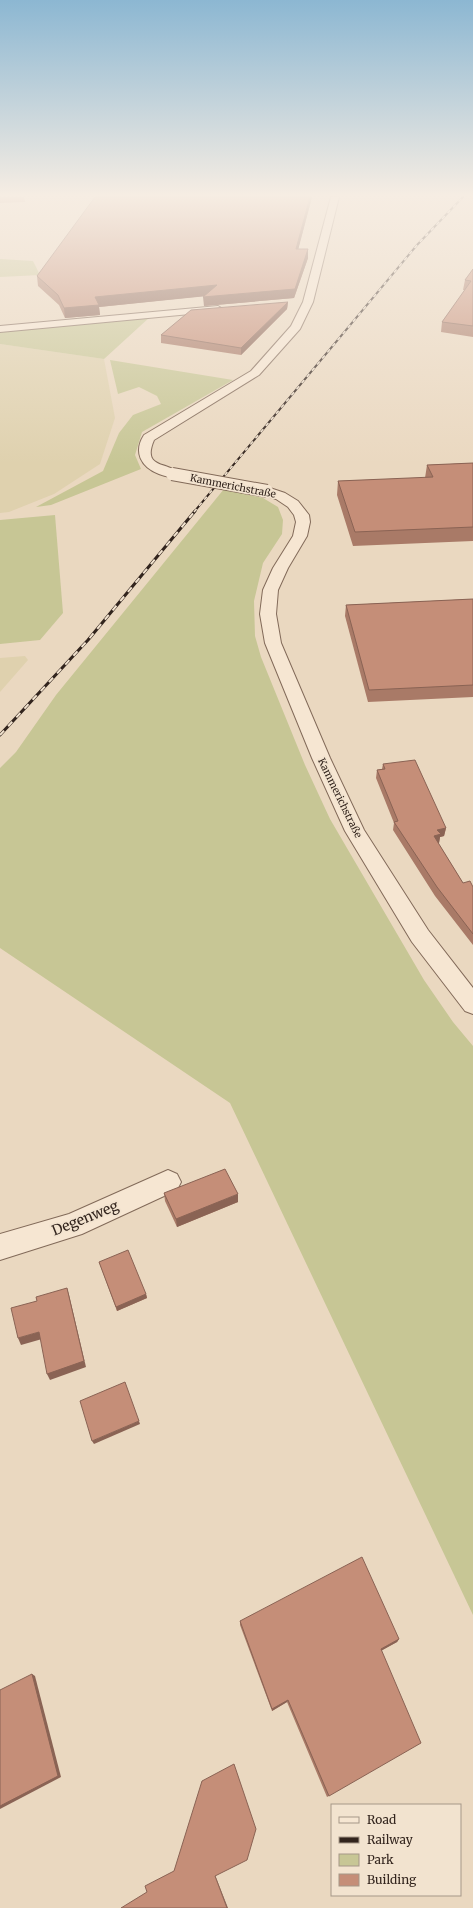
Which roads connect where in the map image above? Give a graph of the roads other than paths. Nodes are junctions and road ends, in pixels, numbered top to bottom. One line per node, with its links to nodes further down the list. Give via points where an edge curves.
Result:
1 (312, 286): 3 (street, Kammerichstraße)
2 (293, 302): 3 (street)
3 (308, 302): 6 (street, Kammerichstraße, bridge, via 296,327 255,373 149,438 144,456 151,465 172,474 281,495 291,501 300,514 302,529 278,571 269,597 269,629 273,642 321,758 355,831 420,936)
4 (232, 307): 5 (street)
5 (0, 329)
6 (473, 1005)
7 (168, 1182): 8 (street, Degenweg, via 73,1225)
8 (0, 1248)

